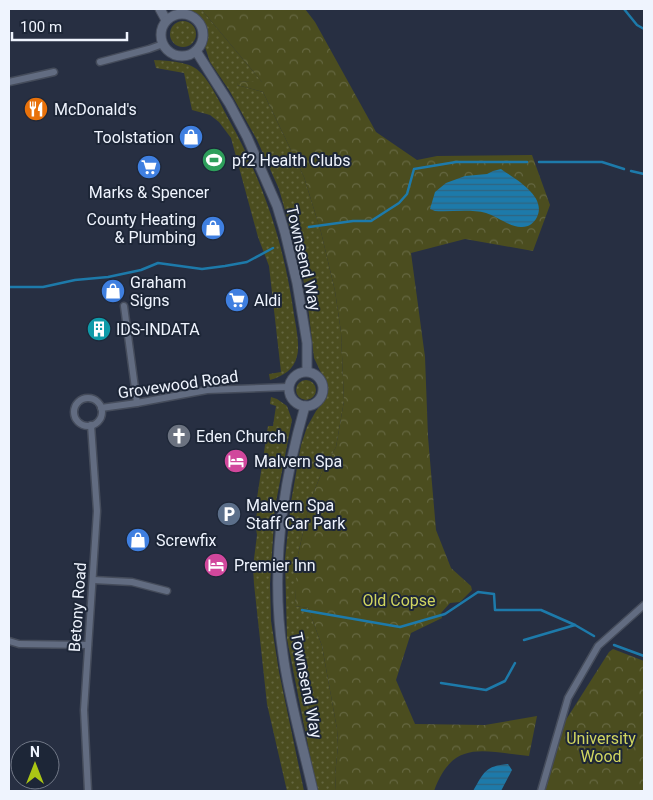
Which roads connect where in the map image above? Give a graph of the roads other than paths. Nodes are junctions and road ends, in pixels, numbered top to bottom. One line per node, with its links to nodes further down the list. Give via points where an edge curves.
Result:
1 (160, 9): 2 (main road)
2 (166, 20): 3 (main road, via 161,30); 4 (main road, via 176,14 196,19 203,38)
3 (162, 44): 4 (main road, via 179,56); 5 (street)
4 (196, 51): 9 (main road, Townsend Way, via 247,137 277,206 297,283 307,343)
5 (100, 62)
6 (54, 72): 7 (street)
7 (9, 82)
8 (124, 306): 11 (street)
9 (307, 371): 10 (main road, via 294,376); 12 (main road, via 321,378 324,386 319,401)
10 (288, 387): 11 (street, Grovewood Road, via 207,390); 12 (main road, via 294,401)
11 (137, 403): 13 (street, Grovewood Road)
12 (305, 406): 21 (main road, Townsend Way, via 286,487 279,537 277,588 282,654)
13 (101, 408): 14 (street, via 98,422); 14 (street, via 94,399 88,398 75,406 75,418 80,423)
14 (92, 425): 15 (street, Betony Road, via 97,511)
15 (92, 580): 16 (street, via 132,582); 19 (street, Betony Road)
16 (167, 591)
17 (644, 605): 22 (street, via 598,646 568,698)
18 (9, 641): 19 (street)
19 (88, 645): 20 (street, Betony Road, via 84,710)
20 (88, 791)
21 (313, 791)
22 (540, 791)

